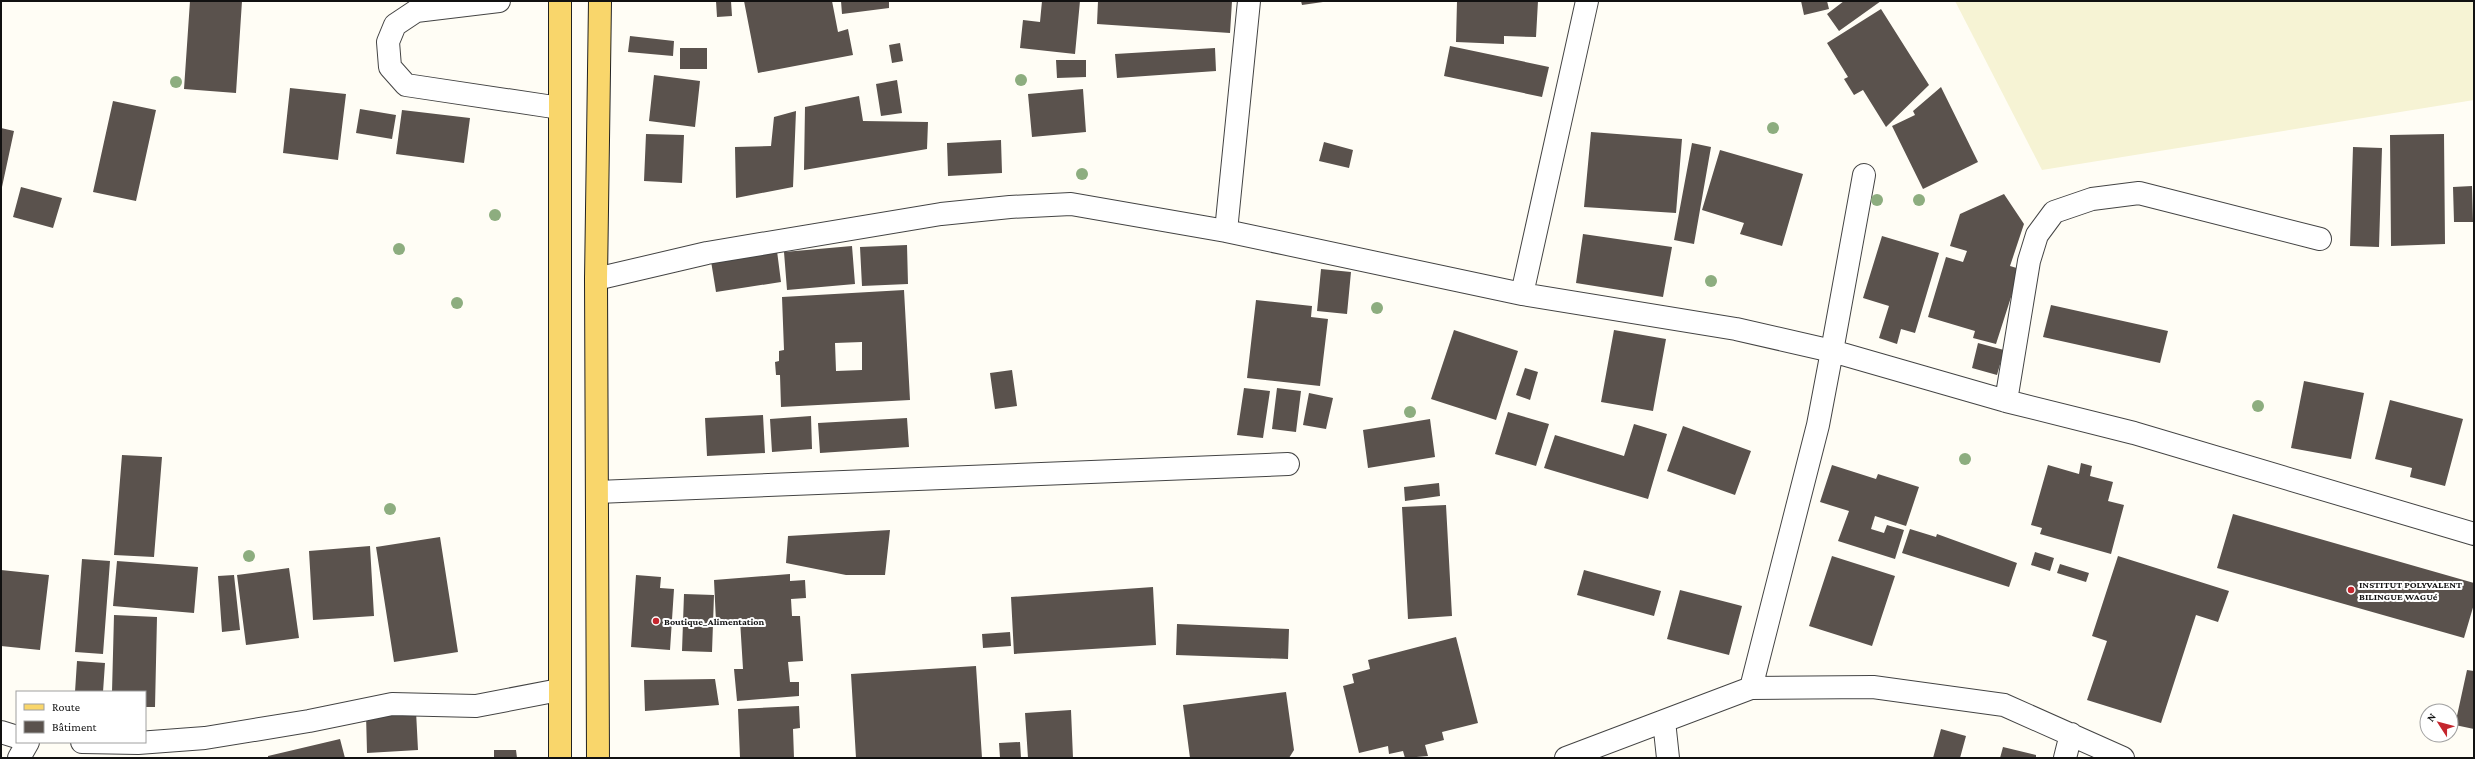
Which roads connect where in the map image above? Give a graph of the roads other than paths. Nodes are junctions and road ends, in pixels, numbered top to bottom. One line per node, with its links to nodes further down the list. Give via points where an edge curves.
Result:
1 (500, 1): 6 (street, via 416,11 394,25 388,42 390,67 406,85)
2 (560, 1): 6 (main road)
3 (600, 1): 10 (main road)
4 (1249, 1): 8 (street)
5 (1587, 1): 11 (street)
6 (560, 108): 18 (main road)
7 (1864, 175): 12 (street)
8 (1226, 231): 10 (street, via 1071,204 1010,207 941,214 707,253); 11 (street)
9 (2320, 239): 13 (street, via 2139,193 2092,199 2054,212 2037,235 2029,261)
10 (596, 279): 15 (main road)
11 (1522, 294): 12 (street, via 1736,329)
12 (1832, 351): 13 (street); 17 (street, via 1818,425)
13 (2006, 401): 16 (street, via 2142,436)
14 (1288, 464): 15 (street)
15 (597, 492): 27 (main road)
16 (2474, 534)
17 (1752, 688): 19 (street); 21 (street, via 1873,687 2004,705)
18 (560, 690): 23 (street, via 476,706 392,704 205,738); 26 (main road)
19 (1664, 721): 28 (street); 29 (street)
20 (1, 732): 22 (street)
21 (2071, 734): 30 (street); 31 (street)
22 (16, 737)
23 (146, 742)
24 (27, 743): 25 (street)
25 (19, 758)
26 (560, 758)
27 (598, 758)
28 (1566, 758)
29 (1668, 758)
30 (2065, 758)
31 (2123, 758)

